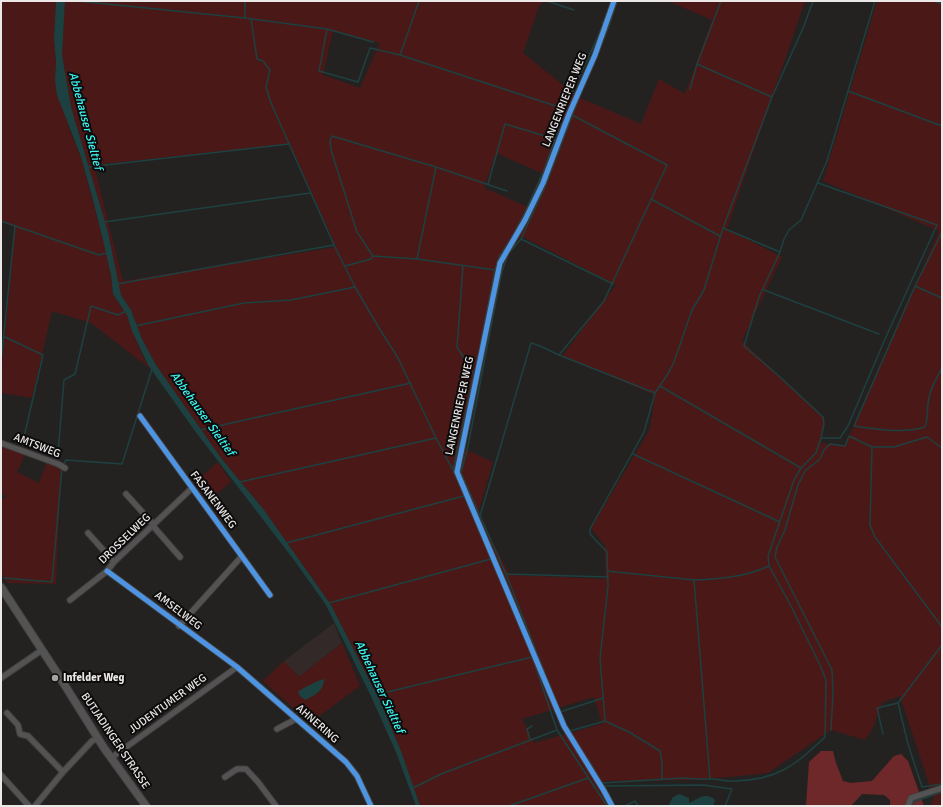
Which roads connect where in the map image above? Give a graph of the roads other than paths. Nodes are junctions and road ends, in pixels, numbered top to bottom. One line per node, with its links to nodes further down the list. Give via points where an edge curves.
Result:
1 (614, 1): 34 (street, LANGENRIEPER WEG, via 543,183 500,263 457,472 564,726)
2 (140, 416): 5 (street, FASANENWEG)
3 (1, 443): 4 (street, AMTSWEG)
4 (65, 468)
5 (192, 489): 7 (street, DROSSELWEG); 9 (street, FASANENWEG)
6 (126, 494): 7 (street)
7 (153, 526): 10 (street); 11 (street, DROSSELWEG)
8 (88, 533): 11 (street)
9 (242, 556): 14 (street, FASANENWEG); 16 (street)
10 (180, 557)
11 (114, 562): 12 (street, DROSSELWEG)
12 (107, 571): 15 (street, DROSSELWEG); 16 (street, AMSELWEG)
13 (1, 587): 17 (main road, BUTJADINGER STRASSE)
14 (270, 595)
15 (70, 600)
16 (180, 626): 18 (street, AMSELWEG)
17 (42, 650): 19 (street); 23 (main road, BUTJADINGER STRASSE)
18 (237, 667): 21 (street, AHNERING); 24 (street, JUDENTUMER WEG)
19 (1, 678)
20 (7, 713): 25 (street, via 18,725 20,734 28,736)
21 (296, 719): 22 (street); 33 (street, AHNERING, via 346,762 357,776)
22 (277, 730)
23 (98, 738): 24 (main road, BUTJADINGER STRASSE); 25 (street, via 92,741)
24 (111, 758): 31 (main road, BUTJADINGER STRASSE)
25 (63, 772): 30 (street)
26 (1, 775): 29 (street)
27 (225, 777): 32 (street, via 237,769 246,768)
28 (942, 788): 35 (street, via 911,798)
29 (29, 806)
30 (35, 806)
31 (146, 806)
32 (276, 806)
33 (371, 806)
34 (612, 806)
35 (908, 806)

